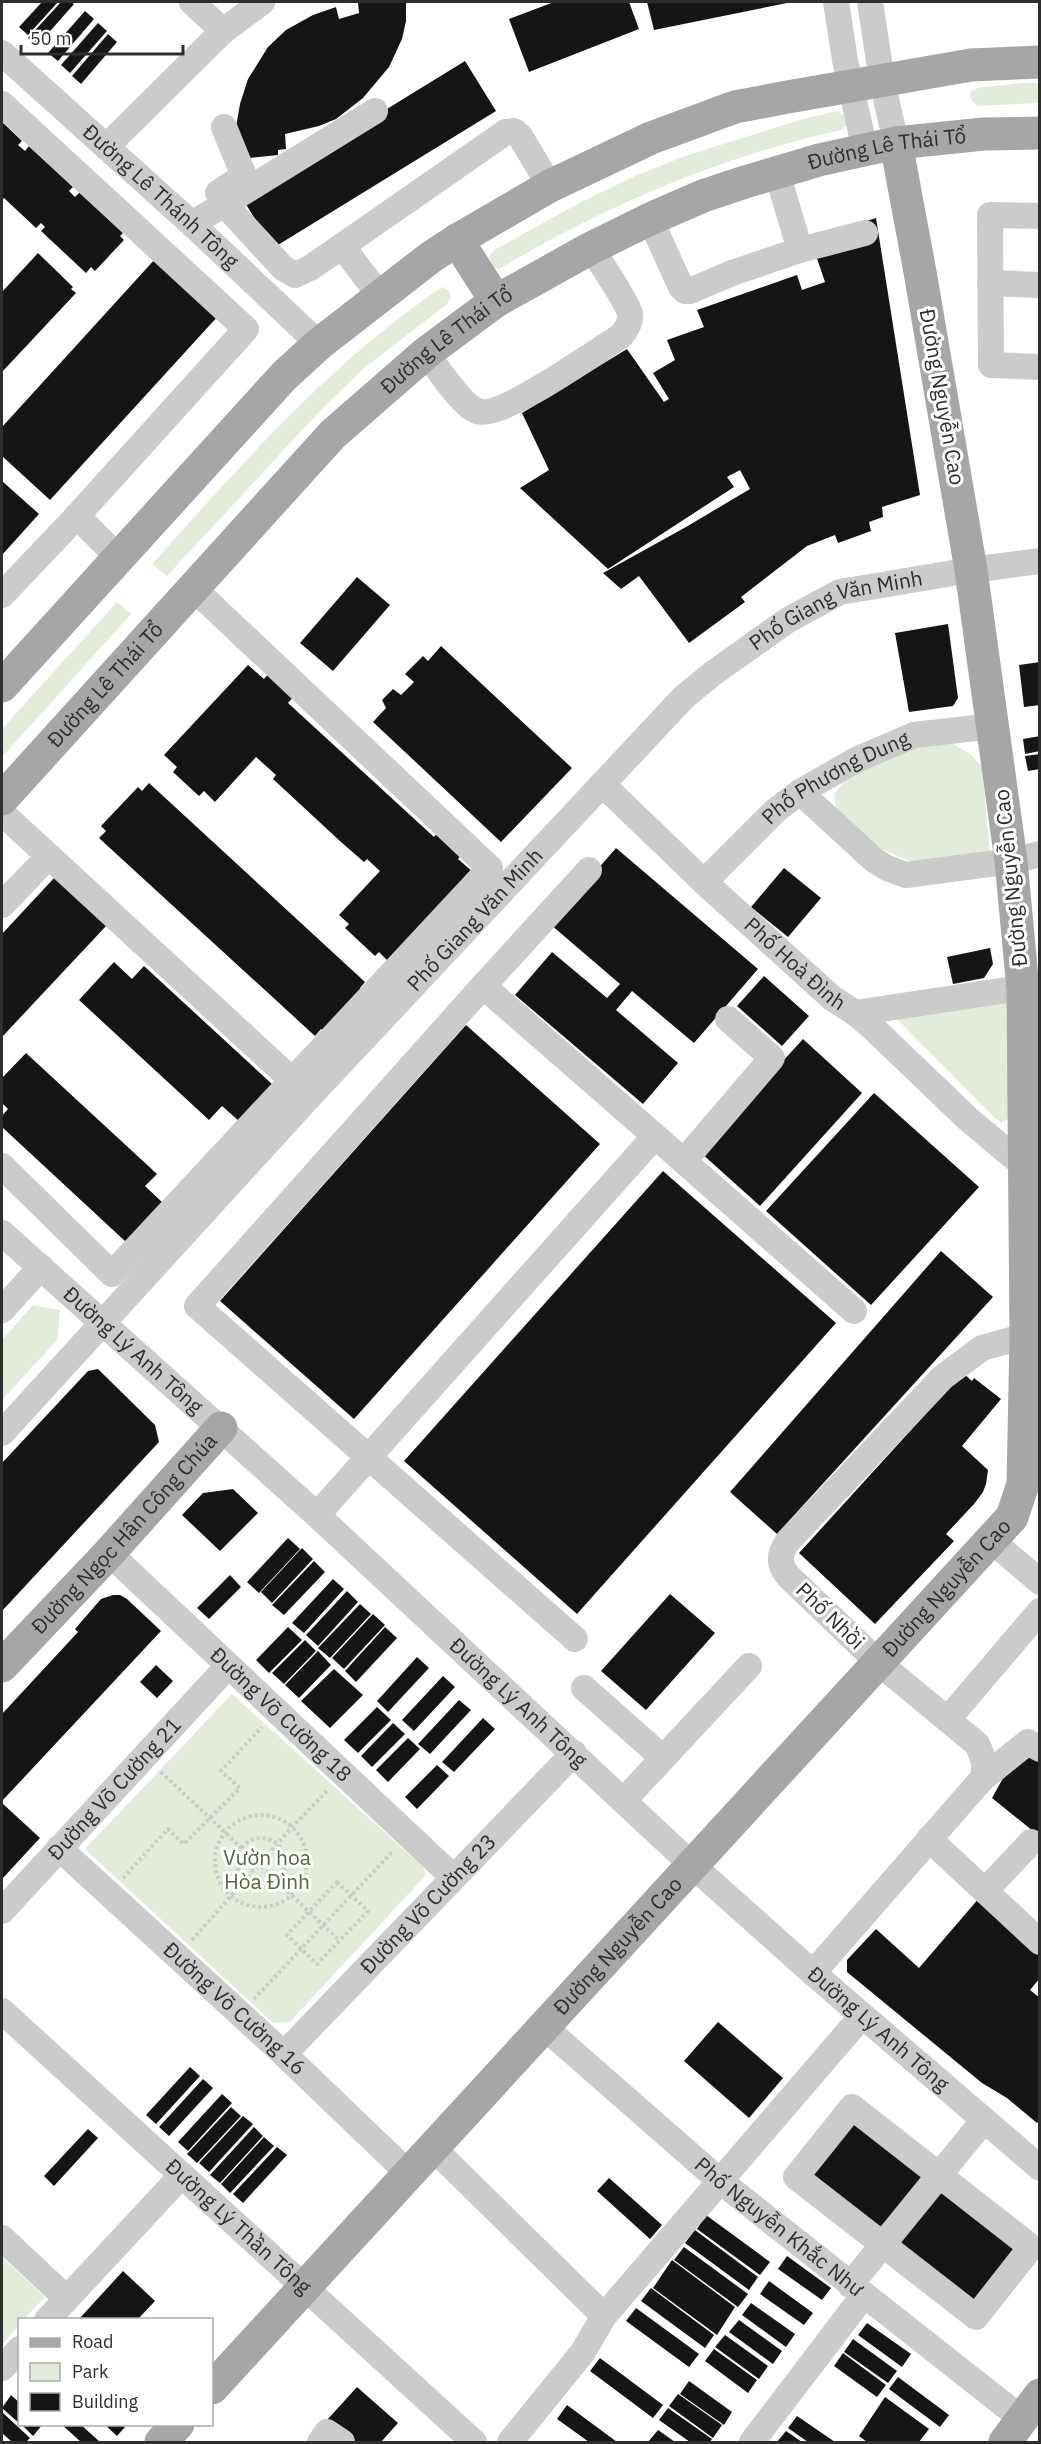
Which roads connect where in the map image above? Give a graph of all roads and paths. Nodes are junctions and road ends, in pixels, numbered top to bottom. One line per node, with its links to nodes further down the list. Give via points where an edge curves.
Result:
1 (192, 2): 5 (street)
2 (262, 2): 5 (street)
3 (836, 2): 9 (street)
4 (870, 2): 9 (street)
5 (223, 31): 16 (street)
6 (2, 53): 8 (street, Đường Lê Thánh Tông)
7 (1040, 62): 9 (main road, via 971,65)
8 (22, 71): 10 (street); 16 (street, Đường Lê Thánh Tông)
9 (866, 83): 15 (street); 18 (main road, via 735,107 631,147)
10 (2, 96)
11 (2, 104): 24 (street)
12 (375, 111): 19 (street)
13 (224, 127): 20 (street, via 244,176)
14 (1040, 133): 15 (main road, Đường Lê Thái Tổ, via 984,134)
15 (880, 146): 17 (main road, Đường Lê Thái Tổ); 39 (main road, Đường Nguyễn Cao, via 920,272)
16 (106, 147): 20 (street, Đường Lê Thánh Tông)
17 (777, 173): 22 (main road, Đường Lê Thái Tổ, via 703,196); 28 (street)
18 (550, 186): 25 (main road); 26 (street, via 520,136 514,131 506,132)
19 (224, 204): 20 (street); 26 (street, via 283,268 295,275)
20 (183, 216): 24 (street); 33 (street, Đường Lê Thánh Tông)
21 (1040, 216): 29 (street, via 990,215)
22 (650, 219): 27 (main road, Đường Lê Thái Tổ); 28 (street, via 685,291)
23 (865, 233): 28 (street)
24 (148, 238): 36 (street, via 246,329)
25 (457, 240): 31 (main road); 32 (main road)
26 (342, 246): 31 (street)
27 (591, 248): 32 (main road, Đường Lê Thái Tổ); 34 (street, via 630,315 621,336 513,404 486,412 471,408)
28 (800, 250)
29 (990, 283): 30 (street); 35 (street, via 991,365)
30 (1040, 285)
31 (380, 296): 33 (main road)
32 (496, 301): 34 (main road, Đường Lê Thái Tổ)
33 (319, 345): 37 (main road, via 284,376)
34 (426, 353): 40 (main road, Đường Lê Thái Tổ, via 333,434)
35 (1040, 367)
36 (77, 516): 37 (street); 41 (street)
37 (119, 558): 42 (main road)
38 (1040, 561): 39 (street, Phố Giang Văn Minh)
39 (971, 570): 43 (main road, Đường Nguyễn Cao); 44 (street, Phố Giang Văn Minh, via 840,592 807,609 684,697)
40 (192, 587): 46 (main road, Đường Lê Thái Tổ); 57 (street, via 490,868)
41 (2, 596)
42 (2, 686)
43 (993, 726): 45 (street, Phố Phương Dung, via 906,738 856,760); 49 (main road, Đường Nguyễn Cao)
44 (602, 784): 51 (street, Phố Hoà Đình); 57 (street, Phố Giang Văn Minh)
45 (800, 792): 49 (street, via 874,860 906,875); 51 (street, Phố Phương Dung, via 775,811)
46 (2, 799)
47 (2, 813): 48 (street)
48 (49, 856): 52 (street); 57 (street)
49 (1025, 857): 54 (main road, Đường Nguyễn Cao)
50 (589, 870): 53 (street)
51 (704, 882): 55 (street, Phố Hoà Đình, via 832,998)
52 (2, 905)
53 (483, 986): 58 (street); 70 (street, via 197,1306)
54 (1031, 987): 55 (street, Phố Hoà Đình); 60 (main road, Đường Nguyễn Cao)
55 (855, 1013): 60 (street)
56 (728, 1019): 59 (street, via 772,1058)
57 (302, 1089): 61 (street, via 112,1274); 66 (street, Phố Giang Văn Minh)
58 (654, 1136): 59 (street); 70 (street)
59 (684, 1161): 65 (street)
60 (1023, 1165): 67 (main road, Đường Nguyễn Cao)
61 (2, 1166)
62 (2, 1233): 63 (street, Đường Lý Anh Tông)
63 (41, 1267): 64 (street); 66 (street, Đường Lý Anh Tông)
64 (2, 1310)
65 (854, 1311)
66 (103, 1323): 68 (street, Đường Lý Anh Tông); 69 (street, Phố Giang Văn Minh)
67 (1033, 1334): 71 (main road, Đường Nguyễn Cao); 78 (street, Phố Nhồi, via 982,1348 943,1377 784,1547 780,1565 789,1577)
68 (221, 1428): 72 (street, Đường Lý Anh Tông); 74 (main road, Đường Ngọc Hân Công Chúa)
69 (2, 1433)
70 (368, 1458): 72 (street); 77 (street)
71 (1031, 1472): 73 (main road, Đường Nguyễn Cao, via 1012,1518)
72 (317, 1515): 86 (street, Đường Lý Anh Tông)
73 (991, 1540): 75 (street); 78 (main road, Đường Nguyễn Cao)
74 (109, 1552): 79 (main road, Đường Ngọc Hân Công Chúa); 80 (street, Đường Võ Cường 18)
75 (1040, 1582)
76 (1040, 1611): 83 (street)
77 (575, 1639)
78 (879, 1663): 83 (street, Phố Nhồi); 102 (main road, Đường Nguyễn Cao)
79 (2, 1666)
80 (228, 1666): 99 (street, Đường Võ Cường 21); 103 (street, Đường Võ Cường 18)
81 (749, 1666): 87 (street)
82 (584, 1688): 87 (street)
83 (948, 1719): 89 (street, Phố Nhồi, via 977,1744 986,1769)
84 (269, 1720): 92 (path, via 221,1771 240,1788)
85 (1040, 1749): 89 (street, via 1028,1742)
86 (574, 1753): 91 (street, Đường Lý Anh Tông); 103 (street, Đường Võ Cường 23)
87 (663, 1758): 91 (street)
88 (155, 1766): 92 (path)
89 (982, 1779): 95 (street)
90 (336, 1783): 93 (path)
91 (624, 1800): 102 (street, Đường Lý Anh Tông)
92 (210, 1818): 94 (path); 106 (path, via 184,1844 168,1829)
93 (292, 1827): 94 (path, via 275,1816 261,1814 248,1816); 97 (path); 109 (path, via 304,1842 307,1869 303,1882)
94 (225, 1832): 100 (path); 110 (path, via 218,1842 214,1862 219,1881)
95 (929, 1839): 107 (street); 118 (street)
96 (1031, 1842): 107 (street)
97 (277, 1844): 100 (path, via 259,1838); 101 (path); 105 (path, via 285,1863)
98 (401, 1844): 108 (path)
99 (59, 1848): 111 (street, Đường Võ Cường 21); 123 (street, Đường Võ Cường 16)
100 (241, 1848): 101 (path); 104 (path, via 237,1866)
101 (259, 1864): 104 (path); 105 (path)
102 (692, 1865): 118 (street, Đường Lý Anh Tông); 122 (main road, Đường Nguyễn Cao)
103 (453, 1877): 123 (street, Đường Võ Cường 23)
104 (245, 1880): 105 (path, via 258,1886); 110 (path)
105 (276, 1880): 109 (path)
106 (116, 1885)
107 (985, 1891): 115 (street)
108 (350, 1894): 112 (path, via 337,1882); 113 (path); 114 (path, via 368,1911)
109 (292, 1895): 110 (path, via 279,1904 259,1908); 112 (path)
110 (230, 1896): 116 (path)
111 (2, 1911)
112 (309, 1911): 113 (path); 117 (path, via 287,1935)
113 (323, 1924): 114 (path); 117 (path)
114 (340, 1941): 117 (path, via 317,1964)
115 (1040, 1942)
116 (186, 1947)
117 (301, 1948): 119 (path)
118 (813, 1973): 121 (street, Đường Lý Anh Tông)
119 (250, 2004)
120 (2, 2011): 128 (street, Đường Lý Thần Tông)
121 (862, 2016): 124 (street, Đường Lý Anh Tông); 130 (street)
122 (543, 2026): 125 (main road, Đường Nguyễn Cao); 130 (street, Phố Nguyễn Khắc Như)
123 (284, 2054): 127 (street, Đường Võ Cường 16)
124 (984, 2120): 126 (street, Đường Lý Anh Tông); 129 (street)
125 (432, 2147): 127 (main road, Đường Nguyễn Cao); 136 (street)
126 (1040, 2168)
127 (408, 2173): 133 (main road, Đường Nguyễn Cao)
128 (182, 2175): 133 (street, Đường Lý Thần Tông); 135 (street)
129 (939, 2175): 132 (street); 132 (street, via 852,2107 796,2177); 132 (street, via 1031,2247 976,2317)
130 (720, 2181): 134 (street, Phố Nguyễn Khắc Như); 136 (street)
131 (2, 2238): 135 (street)
132 (883, 2245): 134 (street)
133 (304, 2286): 140 (main road, Đường Nguyễn Cao); 146 (street, Đường Lý Thần Tông)
134 (857, 2290): 141 (street, Phố Nguyễn Khắc Như); 148 (street)
135 (66, 2298): 137 (street)
136 (604, 2316): 147 (street, via 583,2352)
137 (48, 2318)
138 (18, 2351): 139 (street)
139 (2, 2368)
140 (213, 2387)
141 (1022, 2419)
142 (176, 2426): 143 (main road)
143 (161, 2442)
144 (320, 2442): 145 (street, via 327,2432)
145 (342, 2442)
146 (474, 2442)
147 (510, 2442)
148 (752, 2442)

